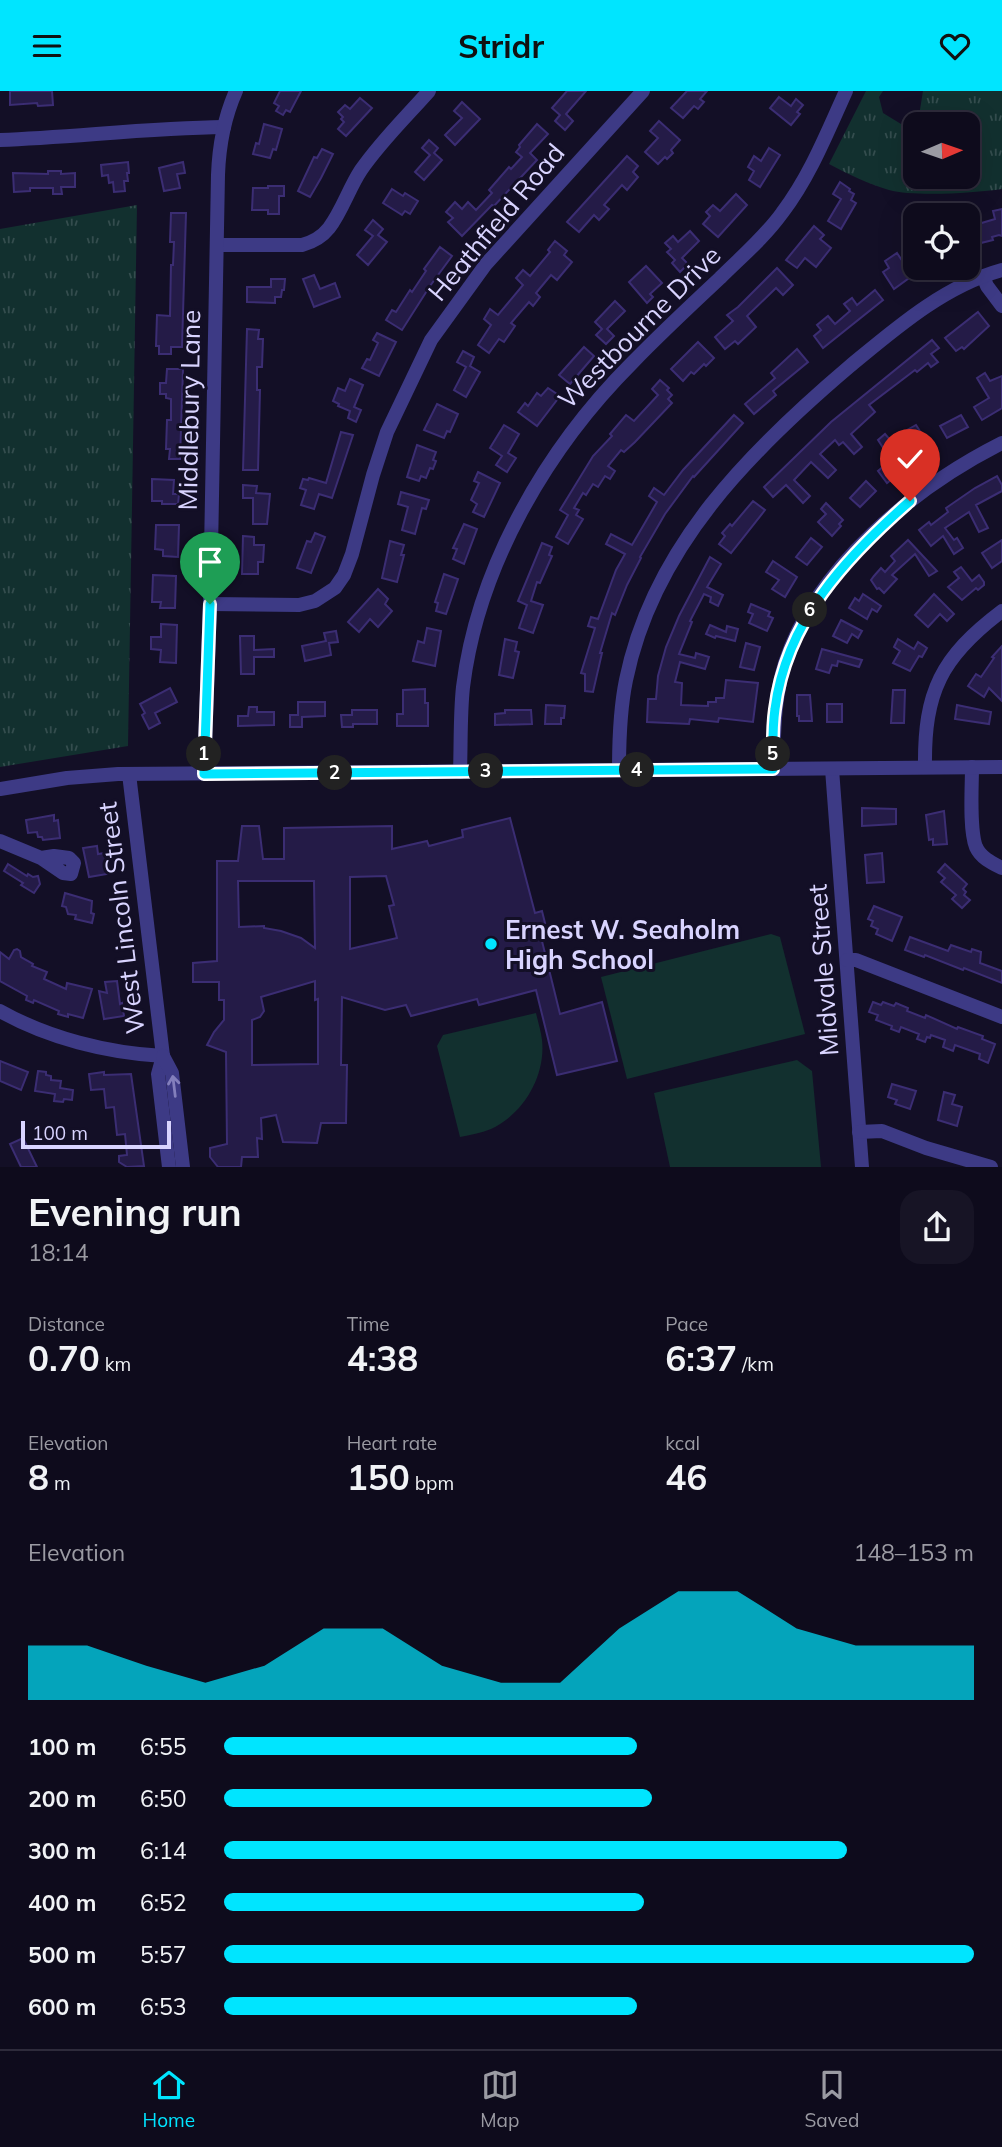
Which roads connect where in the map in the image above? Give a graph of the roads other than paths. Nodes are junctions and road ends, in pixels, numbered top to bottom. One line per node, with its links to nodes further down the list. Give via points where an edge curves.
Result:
1 (236, 91): 5 (street, Middlebury Lane)
2 (429, 91): 7 (street, via 374,153 321,236 302,245)
3 (643, 91): 12 (street, Heathfield Road, via 486,264 431,340 387,432 352,554 335,588 299,605)
4 (844, 91): 20 (street, Westbourne Drive, via 819,151 783,213 611,384 572,431 530,497 497,564 473,636 462,696)
5 (224, 127): 6 (street); 7 (street, Middlebury Lane, via 219,149)
6 (0, 140)
7 (217, 245): 12 (street, Middlebury Lane)
8 (1002, 270): 9 (street)
9 (983, 277): 10 (street); 19 (street, via 933,302 835,379 743,466 697,521 653,598 636,641 625,681)
10 (1002, 306)
11 (1002, 443): 17 (street, via 910,501 822,591 801,625 781,678)
12 (210, 604): 22 (street, Middlebury Lane)
13 (1002, 611): 14 (street, via 967,642 939,679 927,715)
14 (925, 767): 15 (street); 18 (street)
15 (972, 767): 16 (street); 26 (street, via 976,847)
16 (1002, 767)
17 (773, 769): 18 (street); 19 (street)
18 (832, 769): 27 (street, Midvale Street)
19 (619, 770): 20 (street)
20 (460, 772): 22 (street)
21 (129, 774): 22 (street); 23 (street); 30 (street, West Lincoln Street)
22 (204, 774)
23 (0, 789)
24 (0, 841): 25 (street)
25 (41, 859)
26 (1002, 868)
27 (847, 960): 29 (street); 31 (street, Midvale Street)
28 (0, 1011): 30 (street, via 57,1036)
29 (1002, 1017)
30 (163, 1056): 32 (street, West Lincoln Street, via 158,1074); 33 (street, West Lincoln Street, one-way to 30, via 172,1073)
31 (859, 1132): 34 (street, Midvale Street); 35 (street, via 882,1131)
32 (169, 1167)
33 (183, 1167)
34 (862, 1167)
35 (991, 1167)

